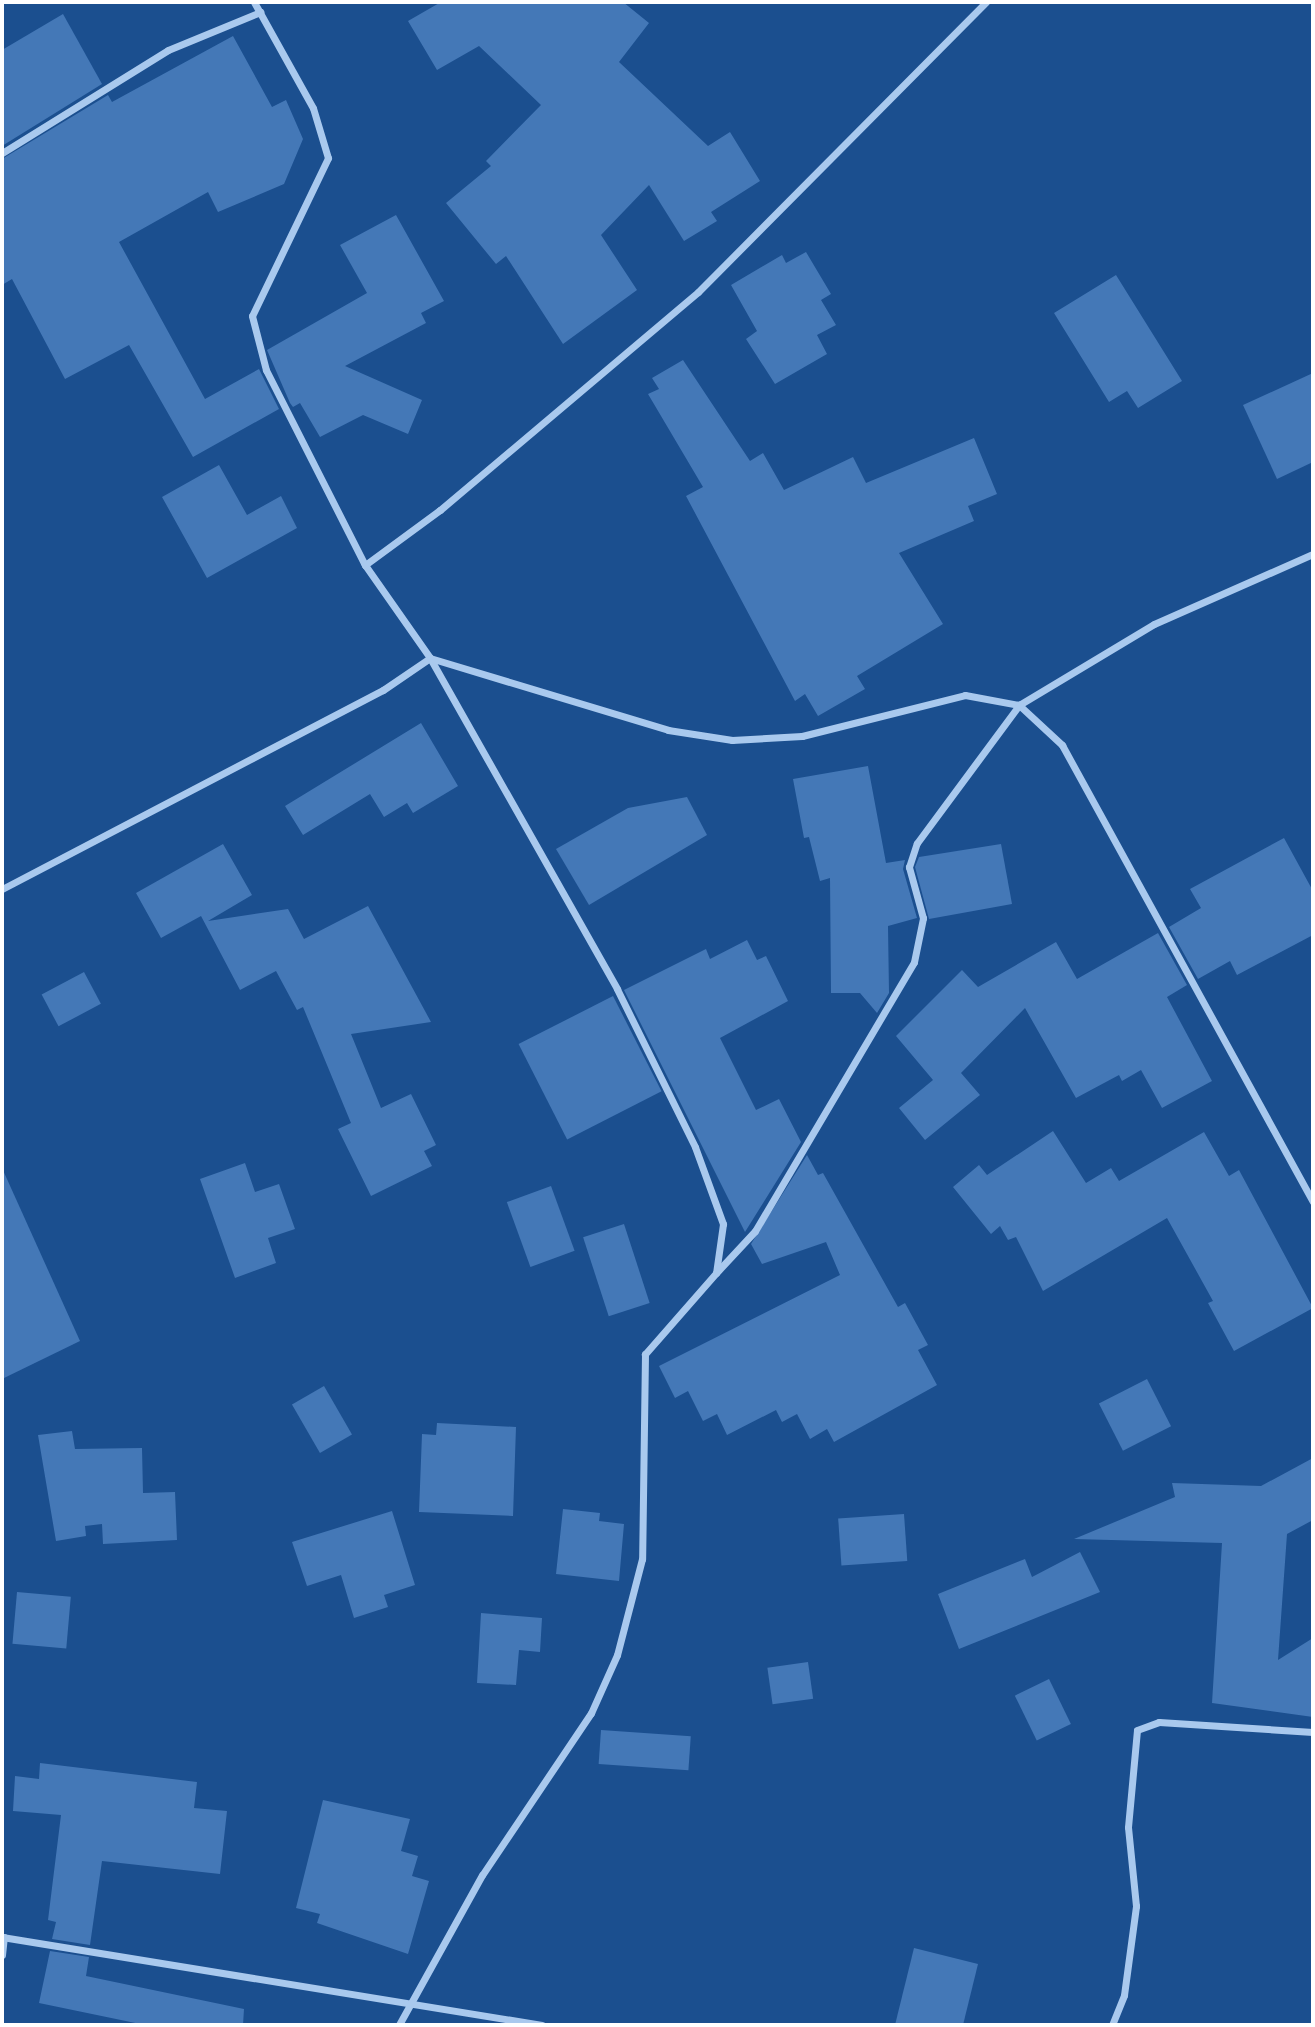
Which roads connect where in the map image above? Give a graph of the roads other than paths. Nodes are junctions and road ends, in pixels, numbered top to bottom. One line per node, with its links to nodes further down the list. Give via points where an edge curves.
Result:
1 (254, 2): 3 (street)
2 (986, 2): 6 (street, via 698,292 440,510)
3 (260, 12): 4 (street, via 168,50); 6 (street, via 313,108 328,158 253,316 266,370)
4 (2, 153)
5 (1313, 554): 8 (street, via 1154,624)
6 (365, 565): 7 (street)
7 (429, 658): 8 (street, via 668,730 732,740 802,736 965,695); 9 (street, via 383,690); 11 (street, via 617,989 695,1147 723,1224)
8 (1019, 705): 10 (street, via 1062,745); 11 (street, via 917,843 909,867 923,918 914,962 755,1231)
9 (2, 889)
10 (1313, 1202)
11 (716, 1273): 15 (street, via 645,1354 642,1559 617,1655 591,1713 482,1875)
12 (1313, 1732): 18 (street, via 1159,1722 1137,1730 1128,1827 1136,1906 1124,1995)
13 (3, 1937): 14 (street); 15 (street)
14 (2, 1955)
15 (409, 2004): 16 (street); 17 (street)
16 (399, 2025)
17 (542, 2025)
18 (1112, 2025)

